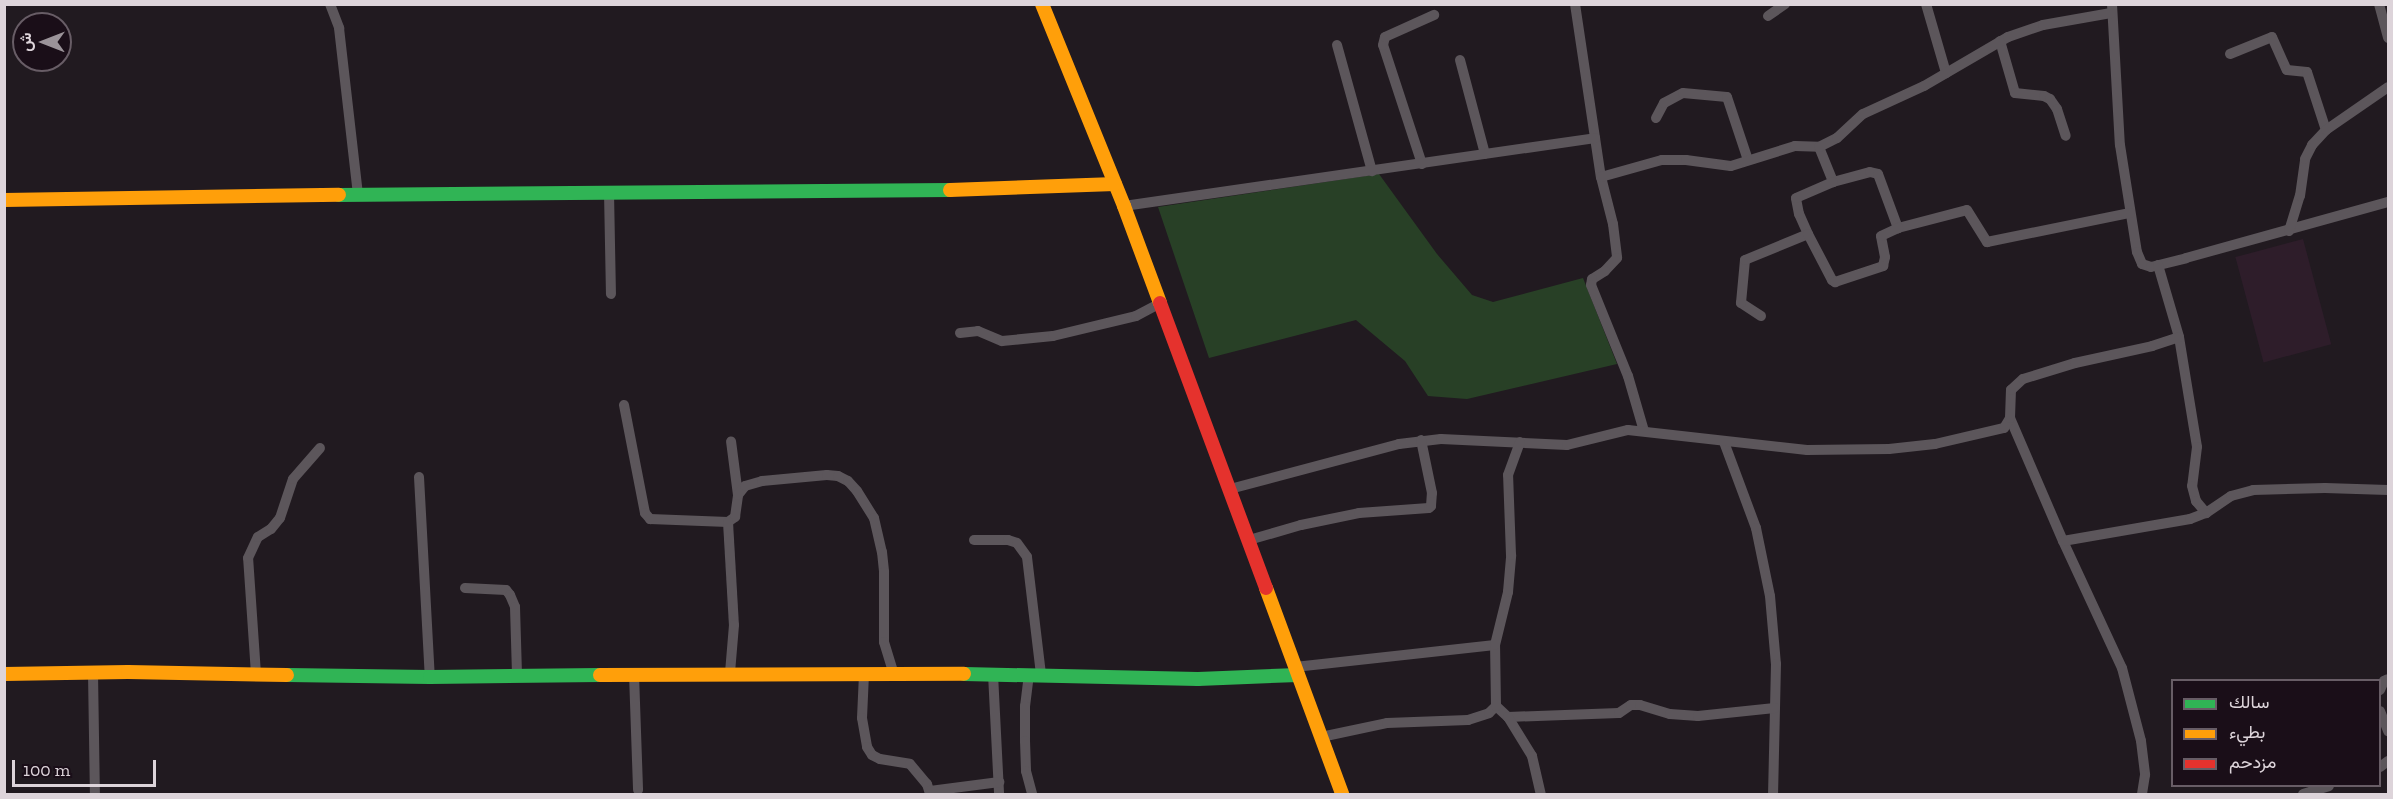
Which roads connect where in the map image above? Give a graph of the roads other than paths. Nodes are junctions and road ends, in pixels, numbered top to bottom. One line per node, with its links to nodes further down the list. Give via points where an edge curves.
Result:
1 (330, 4): 30 (street, via 339,28)
2 (1042, 4): 28 (street)
3 (1575, 4): 20 (street)
4 (1785, 4): 9 (street)
5 (1926, 4): 15 (street)
6 (2379, 4): 10 (street)
7 (2112, 8): 11 (street, via 2043,25); 34 (street, via 2118,123)
8 (1434, 15): 24 (street, via 1385,37 1383,45)
9 (1768, 16)
10 (2388, 38)
11 (2000, 41): 15 (street); 19 (street, via 2015,93 2050,99 2058,109)
12 (1337, 45): 25 (street)
13 (2230, 54): 18 (street, via 2272,37 2287,70 2307,72)
14 (1460, 60): 22 (street)
15 (1946, 73): 21 (street, via 1863,114 1837,138)
16 (2388, 87): 18 (street)
17 (1656, 118): 23 (street, via 1664,103 1683,93 1726,97)
18 (2326, 130): 36 (street, via 2305,159 2300,196)
19 (2066, 136)
20 (1595, 138): 22 (street); 26 (street)
21 (1819, 147): 23 (street, via 1795,146); 27 (street)
22 (1485, 154): 24 (street)
23 (1748, 160): 26 (street, via 1724,166 1662,160)
24 (1422, 164): 25 (street)
25 (1372, 171): 33 (street)
26 (1601, 177): 46 (street, via 1617,258 1592,279 1591,285 1628,376)
27 (1833, 182): 35 (street, via 1876,172); 37 (street, via 1796,198)
28 (1115, 184): 29 (street, via 988,190); 33 (street)
29 (609, 192): 30 (street); 39 (street)
30 (358, 195): 31 (street)
31 (4, 200)
32 (2388, 202): 36 (street)
33 (1124, 206): 40 (street)
34 (2130, 213): 35 (street, via 1987,242 1967,210); 38 (street, via 2139,261 2146,266)
35 (1898, 228): 37 (street, via 1881,236 1883,266 1835,282)
36 (2289, 231): 38 (street)
37 (1808, 234): 41 (street, via 1745,260 1741,303)
38 (2158, 265): 43 (street)
39 (611, 294)
40 (1160, 303): 42 (street, via 1136,316 1053,336 1002,341 978,331); 53 (street)
41 (1761, 316)
42 (960, 333)
43 (2179, 337): 45 (street, via 2023,380 2011,390); 56 (street, via 2197,447 2192,486 2196,501)
44 (624, 405): 57 (street, via 648,517)
45 (2010, 418): 50 (street, via 2000,430 1889,449 1807,450); 60 (street)
46 (1644, 431): 49 (street, via 1612,432 1567,445); 50 (street)
47 (1421, 440): 49 (street); 53 (street); 59 (street, via 1432,493 1429,508 1359,513)
48 (731, 441): 55 (street)
49 (1520, 442): 62 (street, via 1508,476 1511,555 1508,592)
50 (1724, 442): 76 (street, via 1756,528 1767,573)
51 (320, 448): 67 (street, via 293,478 280,518 258,537 248,558)
52 (419, 477): 74 (street)
53 (1230, 489): 59 (street)
54 (2388, 490): 56 (street, via 2253,490 2231,496)
55 (738, 495): 57 (street, via 737,515); 70 (street, via 745,486 762,481 827,475 848,481 857,491 874,518 882,552 884,642)
56 (2206, 513): 60 (street)
57 (728, 522): 65 (street, via 734,604)
58 (974, 540): 72 (street, via 1008,540 1017,543 1027,556)
59 (1249, 540): 63 (street)
60 (2063, 542): 91 (street, via 2127,682 2144,764)
61 (465, 588): 73 (street, via 506,590 510,595 515,607)
62 (1495, 645): 63 (street); 75 (street)
63 (1297, 671): 72 (street, via 1198,678); 80 (street)
64 (93, 673): 66 (street); 67 (street); 85 (street)
65 (730, 673): 68 (street); 69 (street)
66 (4, 674)
67 (256, 674): 74 (street)
68 (634, 674): 73 (street); 83 (street)
69 (864, 674): 70 (street); 84 (street, via 862,718 867,747 879,759 910,764)
70 (894, 674): 71 (street)
71 (993, 674): 72 (street); 81 (street)
72 (1035, 674): 87 (street, via 1025,706 1026,771)
73 (517, 676): 74 (street)
74 (430, 677)
75 (1496, 706): 78 (street); 80 (street, via 1489,713 1468,720 1387,723)
76 (1775, 708): 78 (street, via 1698,717 1631,705 1619,713); 90 (street)
77 (2381, 715): 79 (street)
78 (1508, 717): 89 (street, via 1532,756)
79 (2388, 730)
80 (1321, 737): 88 (street)
81 (999, 782): 84 (street); 86 (street)
82 (2326, 787): 92 (street)
83 (639, 790)
84 (930, 793)
85 (95, 795)
86 (999, 795)
87 (1032, 795)
88 (1342, 795)
89 (1541, 795)
90 (1773, 795)
91 (2142, 795)
92 (2303, 795)

